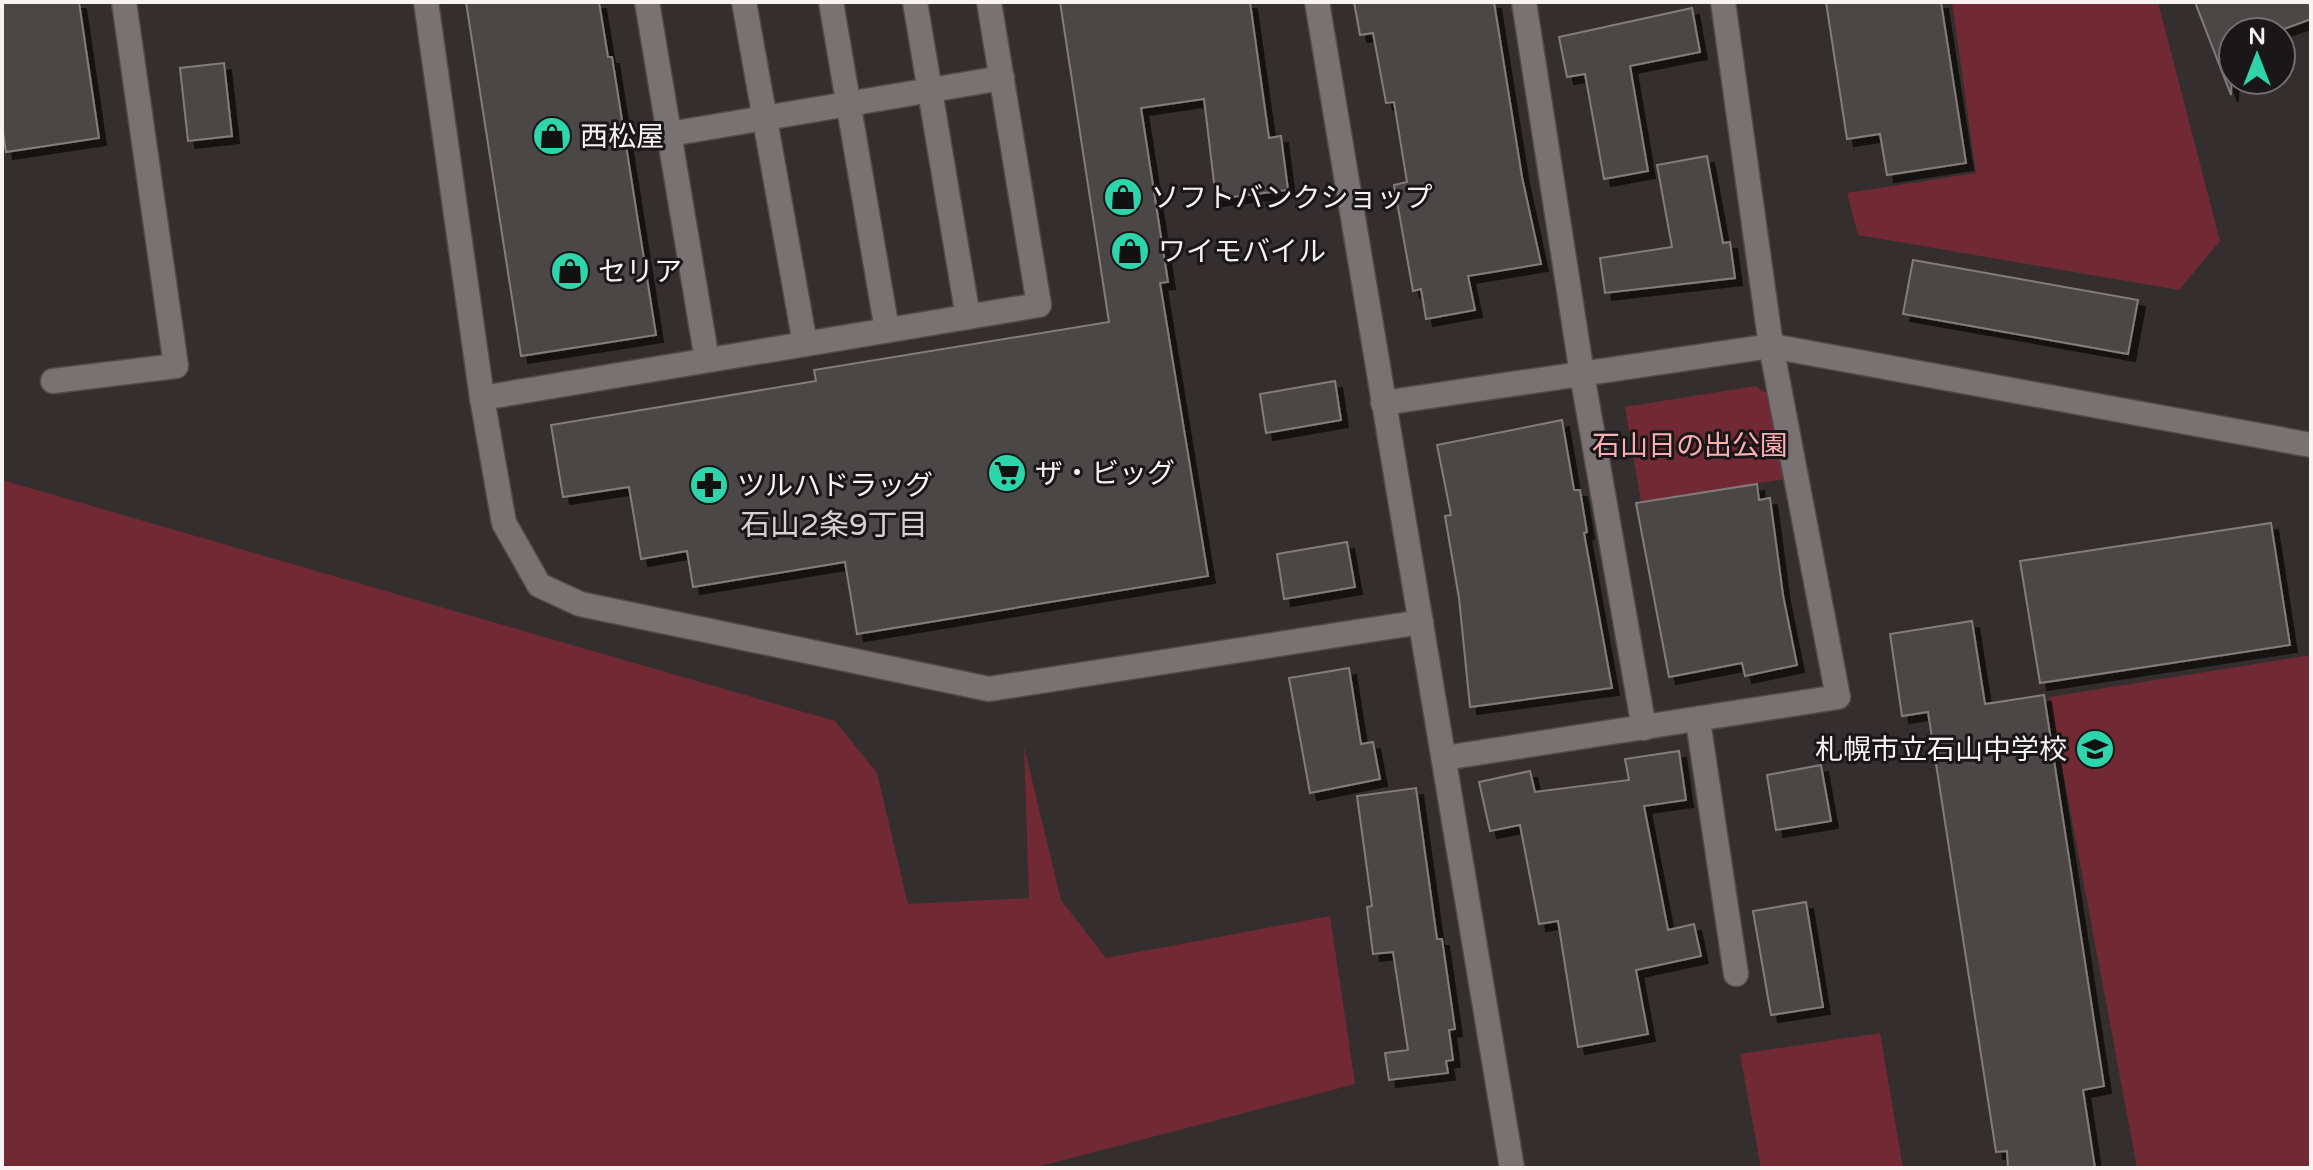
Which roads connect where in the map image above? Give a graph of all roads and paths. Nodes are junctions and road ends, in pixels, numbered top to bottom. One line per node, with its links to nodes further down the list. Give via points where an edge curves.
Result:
1 (124, 2): 22 (street, via 176,366)
2 (426, 2): 23 (street)
3 (647, 2): 15 (street)
4 (744, 2): 14 (street)
5 (831, 2): 13 (street)
6 (915, 2): 12 (street)
7 (989, 2): 11 (street)
8 (1317, 2): 24 (street)
9 (1524, 2): 21 (street)
10 (1723, 2): 19 (street)
11 (1002, 78): 12 (street); 16 (street, via 1039,305)
12 (930, 90): 13 (street); 16 (street)
13 (850, 104): 14 (street); 17 (street)
14 (765, 118): 15 (street); 18 (street)
15 (670, 134): 20 (street)
16 (968, 317): 17 (street)
17 (887, 330): 18 (street)
18 (805, 344): 20 (street)
19 (1771, 346): 21 (street); 25 (street); 27 (street, via 1838,697)
20 (707, 360): 23 (street)
21 (1582, 374): 24 (street); 28 (street)
22 (53, 381)
23 (482, 398): 26 (street, via 504,523 539,585 580,604 989,689)
24 (1383, 403): 26 (street)
25 (2311, 445)
26 (1421, 622): 29 (street)
27 (1698, 721): 28 (street); 30 (street)
28 (1644, 728): 29 (street)
29 (1444, 758): 31 (street)
30 (1736, 974)
31 (1512, 1168)

